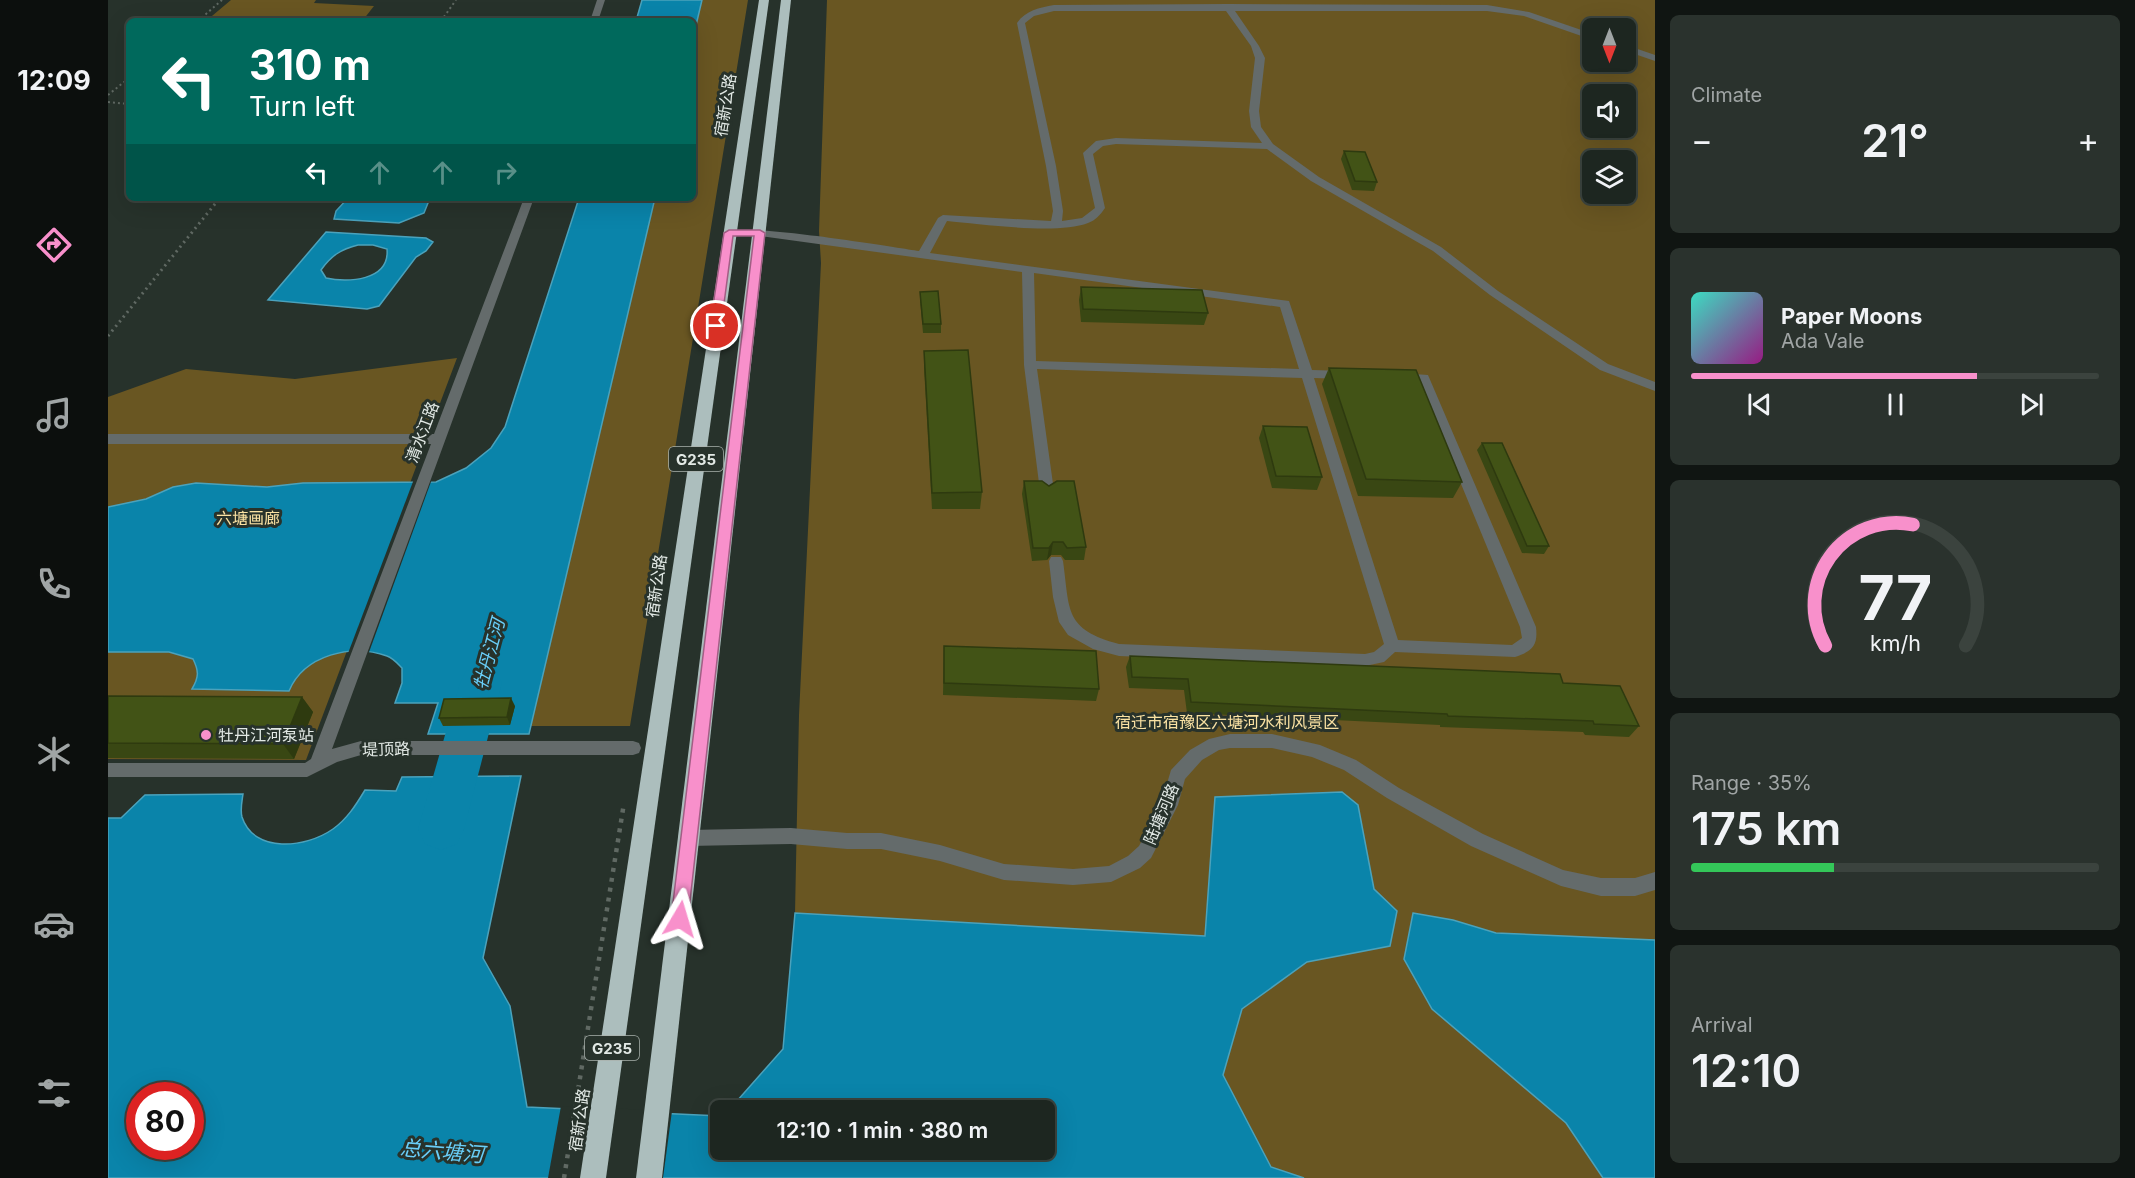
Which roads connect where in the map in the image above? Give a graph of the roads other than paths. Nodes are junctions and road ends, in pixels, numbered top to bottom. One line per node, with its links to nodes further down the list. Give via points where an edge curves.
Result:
1 (601, 0): 5 (street)
2 (764, 0): 12 (highway, 宿新公路 / G235)
3 (786, 0): 13 (highway, G235)
4 (1228, 7): 6 (street, via 1501,9); 9 (street, via 1260,58 1254,111 1256,127); 11 (street, via 1054,8 1023,19 1022,31 1051,166 1058,211)
5 (595, 18)
6 (1582, 33)
7 (1636, 51): 8 (street)
8 (1655, 58)
9 (1269, 146): 11 (street, via 1100,143 1088,153 1100,208 1085,222); 20 (street, via 1324,184 1437,249 1494,293 1604,367)
10 (528, 201): 22 (street, 清水江路)
11 (1056, 225): 14 (street, via 944,218)
12 (729, 233): 13 (street); 31 (highway, 宿新公路 / G235)
13 (760, 233): 14 (street); 29 (highway, G235)
14 (923, 255): 15 (street)
15 (1028, 270): 16 (street); 17 (street, via 1285,304)
16 (1030, 365): 17 (street); 23 (street)
17 (1306, 373): 18 (street); 25 (street)
18 (1365, 375)
19 (1388, 376): 25 (street, via 1424,378 1528,627 1530,641 1515,651)
20 (1655, 387)
21 (108, 438): 22 (street)
22 (439, 439): 27 (street, 清水江路)
23 (1047, 491)
24 (1056, 561): 25 (street, via 1065,624 1073,633 1105,647 1365,660 1378,658)
25 (1392, 646)
26 (633, 748): 27 (street, 堤顶路, via 361,748)
27 (318, 764): 28 (street, 堤顶路, via 308,770)
28 (108, 770)
29 (689, 838): 30 (street, 陆塘河路, via 791,836 881,841 1004,872 1073,877 1111,874 1145,852 1169,805 1178,775 1196,755 1230,741 1272,741 1314,750 1350,765 1477,840 1561,879 1601,887 1635,887); 32 (highway, G235)
30 (1655, 881)
31 (593, 1178)
32 (650, 1178)

